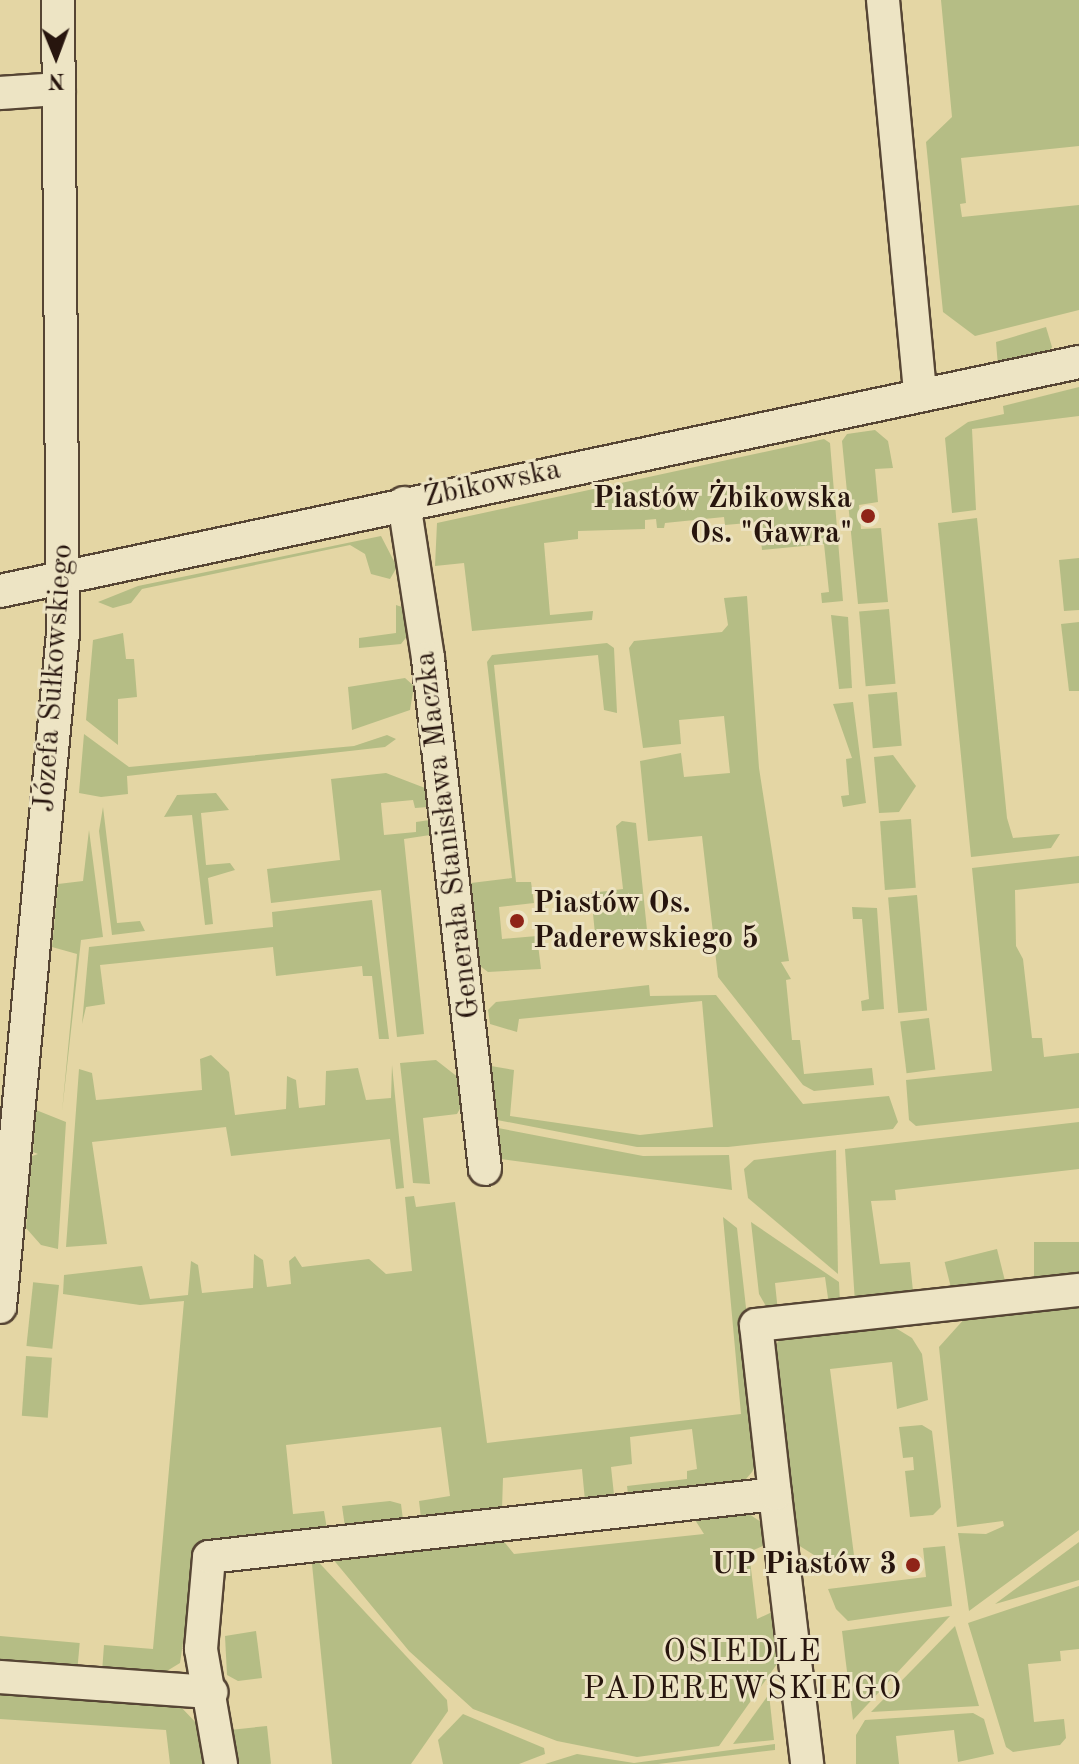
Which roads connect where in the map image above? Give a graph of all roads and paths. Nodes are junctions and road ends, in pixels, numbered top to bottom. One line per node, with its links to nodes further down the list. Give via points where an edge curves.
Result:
1 (58, 0): 3 (street, Józefa Sułkowskiego)
2 (883, 0): 6 (street)
3 (59, 89): 4 (street); 8 (street, Józefa Sułkowskiego)
4 (0, 93)
5 (1079, 362): 6 (street, Żbikowska)
6 (920, 395): 7 (street, Żbikowska)
7 (404, 503): 8 (street, Żbikowska); 11 (street, Generała Stanisława Maczka, via 428,658)
8 (65, 579): 9 (street, Żbikowska); 10 (street, Józefa Sułkowskiego)
9 (0, 591)
10 (7, 1157): 13 (street, Józefa Sułkowskiego)
11 (485, 1169)
12 (1079, 1290): 14 (street, via 756,1325)
13 (0, 1307)
14 (775, 1494): 16 (street, via 209,1557 201,1649); 18 (street)
15 (0, 1677): 16 (street)
16 (211, 1692): 17 (street)
17 (221, 1764)
18 (807, 1764)

